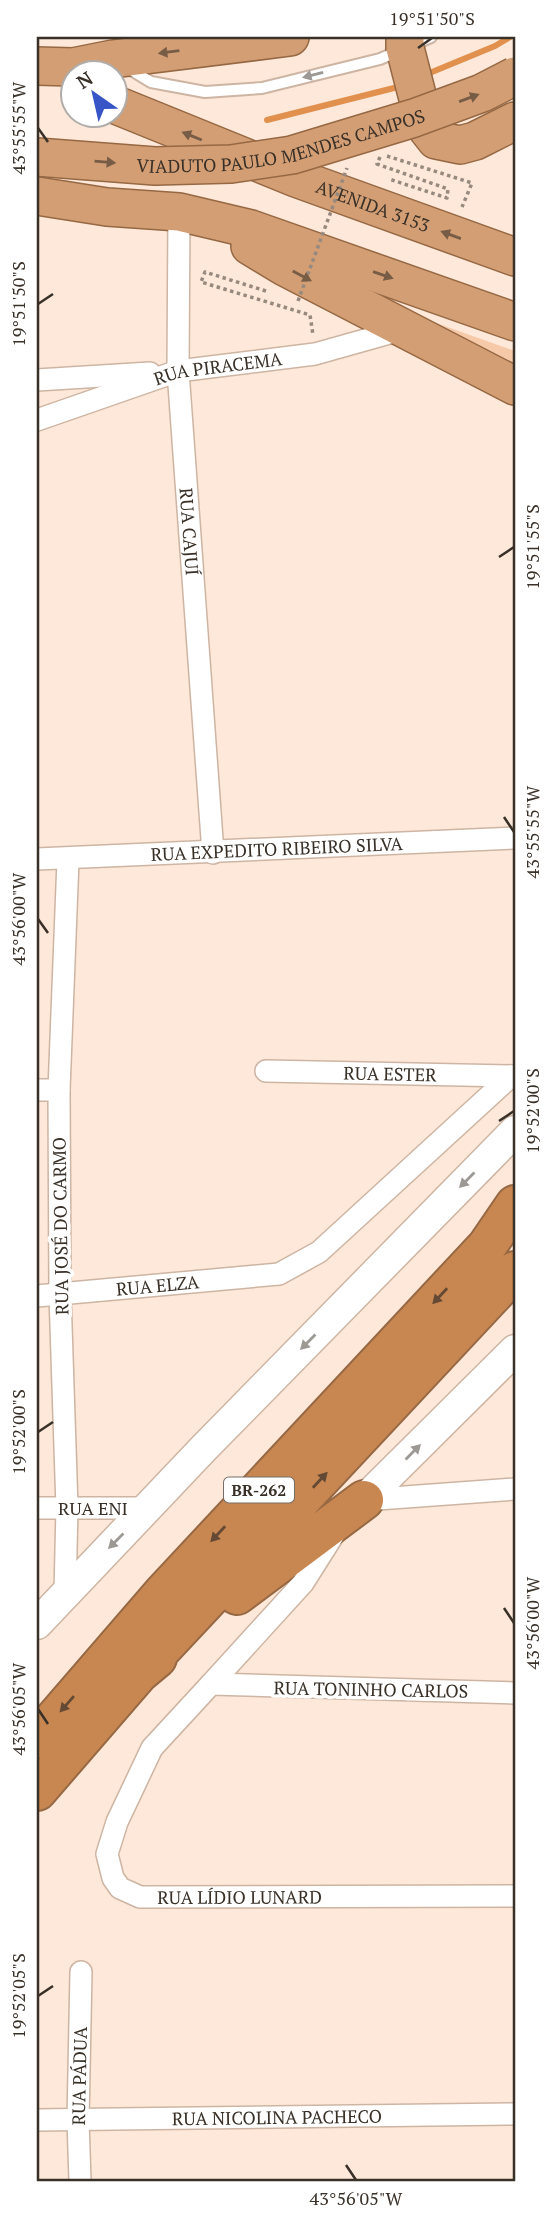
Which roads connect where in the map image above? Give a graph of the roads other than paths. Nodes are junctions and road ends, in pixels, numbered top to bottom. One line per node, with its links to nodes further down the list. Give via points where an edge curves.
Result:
1 (287, 37): 3 (highway, one-way to 3)
2 (412, 45): 3 (lane, one-way to 3, via 380,59 262,88 205,92 151,82); 9 (highway, via 420,107 425,126 436,140 460,145)
3 (113, 59): 4 (highway, via 73,67)
4 (37, 66)
5 (37, 73): 7 (highway)
6 (515, 76): 10 (highway, VIADUTO PAULO MENDES CAMPOS, one-way to 6, bridge, via 155,166 292,155 414,118)
7 (60, 82)
8 (130, 111): 13 (highway, AVENIDA 3153, one-way to 8, via 296,178)
9 (515, 121)
10 (37, 157)
11 (37, 196): 12 (highway)
12 (190, 214): 14 (highway, one-way to 14, via 251,229); 15 (highway, one-way to 15); 16 (street, RUA CAJUÍ)
13 (515, 257)
14 (515, 322)
15 (404, 329): 16 (street, RUA PIRACEMA, via 315,354); 18 (highway)
16 (178, 371): 17 (street); 19 (street, RUA PIRACEMA); 21 (street, RUA CAJUÍ)
17 (37, 380)
18 (515, 386)
19 (37, 420)
20 (515, 838): 21 (street, RUA EXPEDITO RIBEIRO SILVA)
21 (213, 853): 23 (street, RUA EXPEDITO RIBEIRO SILVA)
22 (37, 859): 23 (street, RUA EXPEDITO RIBEIRO SILVA)
23 (68, 860): 27 (street, RUA JOSÉ DO CARMO)
24 (266, 1071): 25 (street, RUA ESTER)
25 (513, 1076): 33 (street, RUA ELZA, via 319,1252 279,1274)
26 (37, 1090): 27 (street)
27 (59, 1090): 33 (street, RUA JOSÉ DO CARMO)
28 (515, 1131): 40 (main road, one-way to 40)
29 (515, 1205): 31 (highway)
30 (515, 1216): 31 (highway, BR-262)
31 (487, 1246): 46 (highway, BR-262, one-way to 46, via 164,1592)
32 (515, 1271): 43 (highway, BR-262, one-way to 32)
33 (60, 1295): 34 (street, RUA ELZA); 39 (street, RUA JOSÉ DO CARMO)
34 (37, 1296)
35 (515, 1350): 37 (main road, one-way to 35)
36 (515, 1489): 37 (street)
37 (357, 1505): 43 (highway); 44 (street, RUA LÍDIO LUNARD, via 303,1583)
38 (37, 1508): 39 (street, RUA ENI)
39 (67, 1508): 40 (street, RUA ENI); 41 (street, RUA JOSÉ DO CARMO)
40 (148, 1508): 41 (main road, one-way to 41)
41 (65, 1593): 42 (main road)
42 (37, 1624)
43 (139, 1673): 47 (highway, BR-262)
44 (219, 1685): 45 (street, RUA TONINHO CARLOS); 48 (street, RUA LÍDIO LUNARD, via 152,1748 107,1854 120,1888 141,1897)
45 (515, 1693)
46 (37, 1739)
47 (37, 1791)
48 (515, 1896)
49 (81, 1972): 52 (street, RUA PÁDUA)
50 (515, 2114): 52 (street, RUA NICOLINA PACHECO)
51 (37, 2120): 52 (street, RUA NICOLINA PACHECO)
52 (78, 2120): 53 (street, RUA PÁDUA)
53 (80, 2181)

